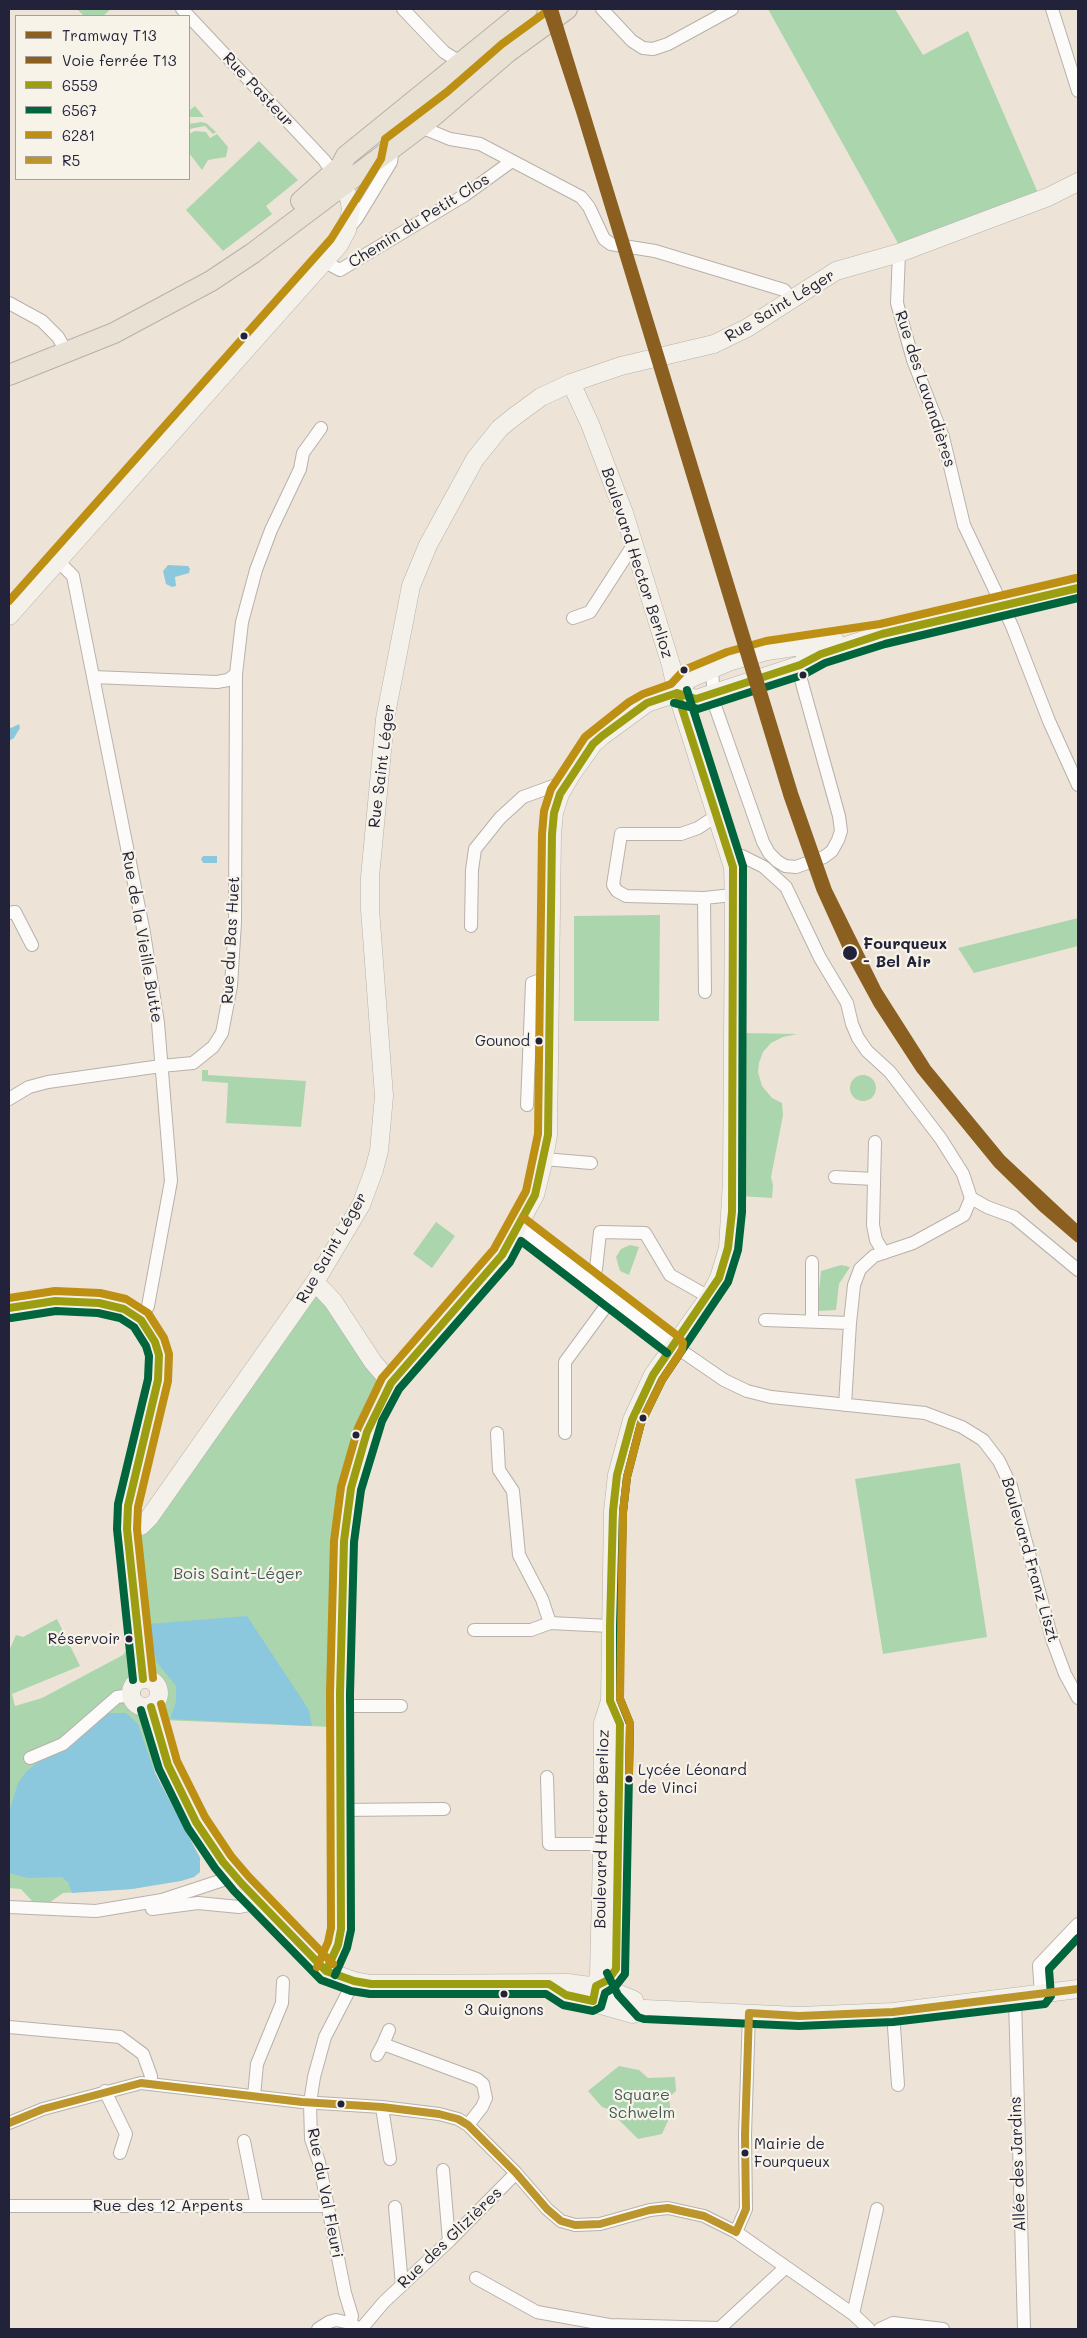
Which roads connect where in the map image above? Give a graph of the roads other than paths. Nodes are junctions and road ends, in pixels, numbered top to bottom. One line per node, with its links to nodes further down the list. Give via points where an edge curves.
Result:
1 (403, 9): 7 (street, via 444,52 454,58)
2 (602, 9): 3 (street, via 632,41 643,48 653,49)
3 (732, 9)
4 (1052, 9): 8 (street)
5 (548, 13): 7 (main road); 9 (main road); 10 (main road, via 493,53); 12 (main road, via 499,42)
6 (190, 18): 12 (street, Rue Pasteur)
7 (467, 58): 12 (main road, via 346,156)
8 (1078, 91)
9 (423, 125): 10 (main road); 11 (street, via 450,139 480,144)
10 (393, 146): 12 (main road); 14 (street, via 390,162)
11 (512, 161): 16 (street, Chemin du Petit Clos, via 465,195 340,270); 17 (street, via 581,198 604,238 611,244 655,251 775,287 784,290)
12 (339, 175): 14 (street, via 351,209); 19 (main road, via 202,272 150,302); 21 (main road, via 253,253 211,281 114,333)
13 (1078, 182): 15 (street, Rue Saint Léger, via 1048,197)
14 (347, 230): 16 (street)
15 (899, 253): 17 (street, Rue Saint Léger, via 836,271); 27 (street, Rue des Lavandières, via 897,303 903,328 943,437 964,525)
16 (324, 262): 25 (street)
17 (792, 299): 22 (street, Rue Saint Léger, via 747,328 714,344 621,366)
18 (9, 303): 19 (street, via 42,321)
19 (62, 344): 20 (main road)
20 (9, 363)
21 (9, 375)
22 (571, 383): 24 (street, Boulevard Hector Berlioz, via 624,513); 63 (street, Rue Saint Léger, via 541,397 500,428 475,459 428,544 411,586 385,719 370,876 384,1096 379,1150 361,1205)
23 (322, 428): 34 (street, Rue du Bas Huet, via 303,453 300,469 270,530 256,570 242,622)
24 (634, 549): 29 (street, via 630,550 590,612); 36 (street, Boulevard Hector Berlioz, via 671,665)
25 (59, 562): 28 (street); 35 (street, Rue de la Vieille Butte, via 73,576)
26 (1078, 588): 27 (street)
27 (1002, 605): 30 (street); 39 (street, Rue des Lavandières)
28 (9, 616)
29 (573, 618)
30 (882, 634): 31 (street); 32 (street, via 821,654)
31 (804, 646): 32 (street); 33 (street, via 767,651)
32 (800, 665): 37 (street); 37 (street, via 800,676 841,830 832,851 806,866 785,866 769,853 763,842)
33 (712, 669): 36 (street, via 689,679); 37 (street)
34 (236, 674): 35 (street, via 217,682); 49 (street, Rue du Bas Huet, via 235,922 226,1023 204,1056 193,1063)
35 (93, 677): 49 (street, Rue de la Vieille Butte, via 144,934 158,1023)
36 (676, 693): 37 (street, via 696,699); 38 (street, via 647,703 622,719 594,744); 40 (street, Boulevard Hector Berlioz)
37 (713, 695)
38 (568, 781): 45 (street, via 523,797 500,818 475,849); 47 (street, via 554,813 552,834)
39 (1078, 785)
40 (716, 816): 41 (street, Boulevard Hector Berlioz); 43 (street, via 698,828 680,834 621,834 614,876 613,885 626,896)
41 (729, 855): 42 (street, Boulevard Hector Berlioz, via 733,867); 57 (street, via 742,856 764,867 786,887 820,958 847,1003 853,1030 941,1139 963,1174)
42 (733, 895): 43 (street); 64 (street, Boulevard Hector Berlioz, via 732,1181 728,1248)
43 (704, 898): 48 (street)
44 (9, 913): 46 (street, via 15,912)
45 (471, 926)
46 (32, 945)
47 (550, 977): 51 (street, via 532,983); 53 (street, via 548,1135)
48 (705, 992)
49 (161, 1066): 50 (street, Rue du Bas Huet, via 48,1082 29,1087); 67 (street, Rue de la Vieille Butte, via 171,1180 148,1306)
50 (9, 1099)
51 (527, 1105)
52 (876, 1142): 56 (street)
53 (544, 1159): 54 (street); 58 (street, via 535,1195)
54 (591, 1163)
55 (835, 1177): 56 (street)
56 (874, 1180): 59 (street, via 873,1225 876,1240)
57 (971, 1198): 59 (street, via 964,1215 913,1244); 61 (street, via 1014,1217)
58 (518, 1226): 62 (street, Boulevard Franz Liszt); 72 (street, via 502,1255)
59 (884, 1253): 70 (street, via 874,1256 860,1269 854,1285)
60 (812, 1262): 69 (street)
61 (1078, 1270)
62 (587, 1279): 64 (street, via 596,1269 600,1232 645,1233 670,1275); 65 (street, Boulevard Franz Liszt)
63 (315, 1282): 72 (street); 76 (street, Rue Saint Léger, via 150,1518 141,1526)
64 (709, 1297): 71 (street, Boulevard Hector Berlioz)
65 (612, 1298): 71 (street, Boulevard Franz Liszt); 75 (street, via 566,1362)
66 (9, 1308): 67 (street, via 56,1301 99,1303 124,1309)
67 (141, 1320): 76 (street, via 155,1342 159,1356 158,1380 128,1506)
68 (765, 1320): 69 (street)
69 (812, 1321): 70 (street)
70 (850, 1323): 73 (street)
71 (674, 1345): 73 (street, Boulevard Franz Liszt, via 724,1380 747,1391 771,1397); 78 (street, Boulevard Hector Berlioz, via 653,1375 632,1420 621,1455 613,1511)
72 (392, 1384): 84 (street, via 367,1432 351,1488 344,1541)
73 (845, 1405): 82 (street, Boulevard Franz Liszt, via 925,1413 962,1427 983,1440 999,1461 1011,1486 1052,1639)
74 (497, 1433): 77 (street, via 499,1470 513,1491 519,1555 542,1599)
75 (565, 1433)
76 (127, 1529): 80 (street)
77 (550, 1623): 78 (street); 79 (street, via 531,1630)
78 (610, 1626): 83 (street, Boulevard Hector Berlioz)
79 (474, 1630)
80 (144, 1679): 81 (street, via 135,1683); 86 (street, via 156,1684 160,1692 158,1701)
81 (124, 1696): 86 (street, via 138,1706); 87 (street, via 62,1744)
82 (1078, 1698)
83 (610, 1701): 91 (street, Boulevard Hector Berlioz, via 603,1723); 98 (street, Boulevard Hector Berlioz, via 620,1724)
84 (341, 1706): 85 (street); 90 (street)
85 (401, 1706)
86 (151, 1707): 92 (street, via 168,1765 196,1822)
87 (30, 1758)
88 (547, 1777): 91 (street, via 549,1844)
89 (444, 1809): 90 (street)
90 (339, 1810): 97 (street, via 341,1929 338,1946)
91 (602, 1844): 98 (street, Boulevard Hector Berlioz)
92 (234, 1874): 93 (street); 94 (street, via 162,1900 96,1911)
93 (259, 1903): 95 (street, via 240,1907 198,1903); 97 (street)
94 (9, 1907)
95 (148, 1910)
96 (1078, 1924): 104 (street, via 1039,1966)
97 (326, 1971): 99 (street)
98 (603, 1976): 101 (street); 101 (street, via 582,1978); 102 (street, via 566,1995); 106 (street); 106 (street, via 615,1991)
99 (348, 1979): 102 (street, via 377,1984); 115 (street, Rue du Val Fleuri, via 325,2037)
100 (283, 1982): 114 (street, via 282,2003 257,2064)
101 (573, 1983): 102 (street)
102 (549, 1984)
103 (1078, 1989): 104 (street)
104 (1041, 1995): 105 (street)
105 (1015, 1998): 107 (street); 146 (street, Allée des Jardins)
106 (640, 2005): 108 (street)
107 (893, 2012): 108 (street, via 799,2016); 112 (street)
108 (749, 2014): 129 (street, via 746,2209)
109 (9, 2027): 111 (street, via 120,2038 143,2054)
110 (389, 2030): 118 (street, via 380,2050 470,2075 483,2084 486,2098)
111 (151, 2084): 113 (street); 114 (street)
112 (898, 2085)
113 (105, 2091): 117 (street); 120 (street, via 126,2134)
114 (254, 2096): 115 (street)
115 (310, 2103): 116 (street); 126 (street, Rue du Val Fleuri, via 312,2139)
116 (382, 2107): 118 (street, via 439,2114); 121 (street)
117 (9, 2123)
118 (468, 2125): 123 (street)
119 (244, 2141): 125 (street)
120 (120, 2153)
121 (390, 2159)
122 (442, 2170): 130 (street)
123 (516, 2173): 129 (street, via 547,2209 561,2221 575,2225 600,2224 650,2210 678,2210 704,2216); 130 (street, Rue des Glizières)
124 (9, 2206): 125 (street, Rue des 12 Arpents)
125 (257, 2206): 126 (street, Rue des 12 Arpents)
126 (327, 2206): 134 (street, Rue du Val Fleuri)
127 (395, 2207): 133 (street)
128 (877, 2209): 136 (street)
129 (736, 2232): 131 (street)
130 (449, 2241): 133 (street, Rue des Glizières)
131 (786, 2267): 136 (street); 140 (street)
132 (476, 2278): 139 (street, via 537,2312)
133 (402, 2285): 135 (street, Rue des Glizières)
134 (345, 2293): 137 (street, Rue du Val Fleuri); 138 (street, Rue du Val Fleuri)
135 (384, 2302): 138 (street, Rue des Glizières); 142 (street, Rue des Glizières)
136 (854, 2314): 143 (street)
137 (336, 2320): 138 (street); 141 (street)
138 (354, 2326)
139 (609, 2327): 140 (street)
140 (725, 2327)
141 (318, 2329)
142 (362, 2329)
143 (869, 2329)
144 (880, 2329): 145 (street, via 893,2323)
145 (943, 2329)
146 (1024, 2329)

